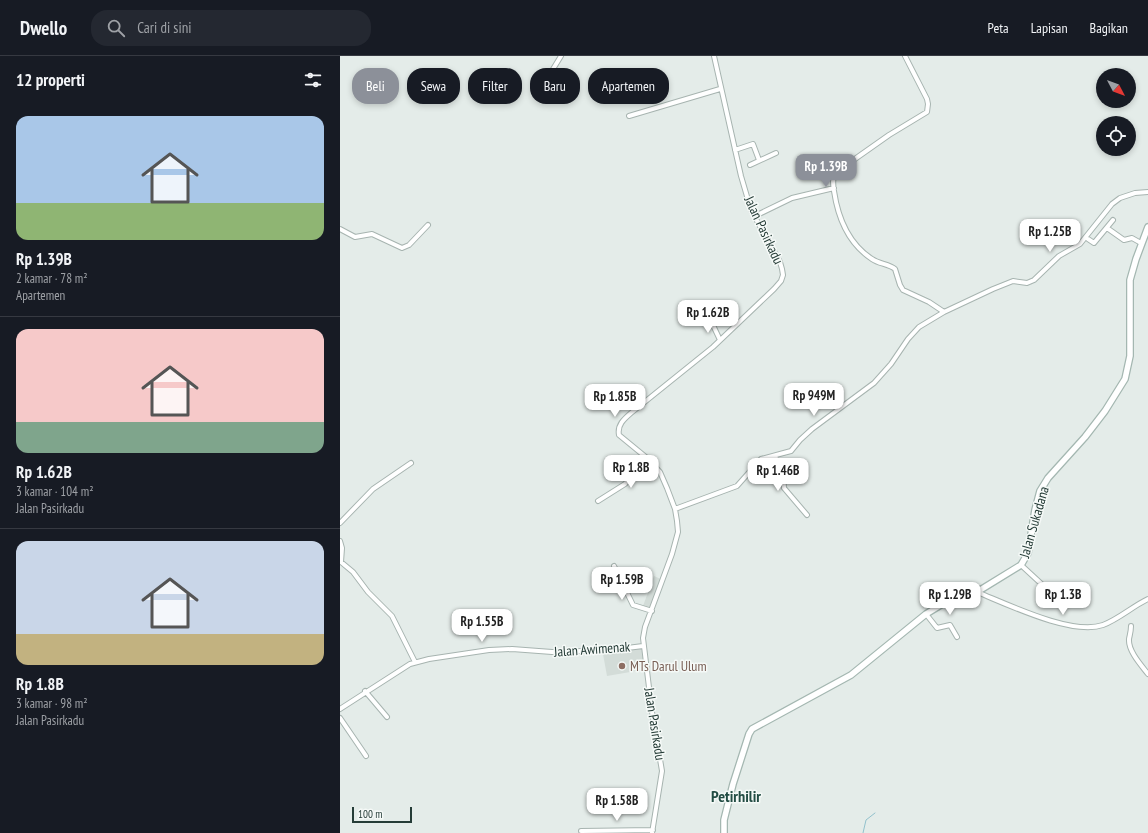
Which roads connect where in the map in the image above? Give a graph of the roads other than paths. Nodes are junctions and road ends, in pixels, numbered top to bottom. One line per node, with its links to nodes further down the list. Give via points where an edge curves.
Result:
1 (561, 56): 4 (street)
2 (714, 56): 5 (street, Jalan Pasirkadu)
3 (905, 56): 11 (street, via 927,99 927,112 840,169 833,177)
4 (554, 68)
5 (720, 89): 6 (street); 7 (street, Jalan Pasirkadu)
6 (629, 116)
7 (735, 150): 9 (street, via 753,144); 13 (street, Jalan Pasirkadu)
8 (776, 153): 9 (street)
9 (759, 160): 10 (street)
10 (750, 164)
11 (834, 188): 13 (street, via 798,196); 21 (street, via 844,227 859,248 873,260 895,269 903,290)
12 (1148, 192): 21 (street, via 1135,193 1112,204 1080,244 1060,256 1034,280 1027,283 1011,281)
13 (754, 216): 23 (street, Jalan Pasirkadu, via 780,262 783,275 781,282)
14 (1113, 220): 17 (street)
15 (428, 225): 18 (street, via 409,245 402,248 372,234 355,237)
16 (1148, 227): 20 (main road, Jalan Sukadana)
17 (1107, 228): 19 (street, via 1094,242); 20 (street, via 1124,240 1132,238)
18 (340, 229)
19 (1088, 239)
20 (1141, 243): 33 (main road, Jalan Sukadana, via 1130,280 1130,356 1125,379 1105,411 1040,491 1028,553)
21 (944, 312): 24 (street, via 919,327 874,383 812,429 791,451)
22 (711, 320): 23 (street)
23 (720, 340): 25 (street, Jalan Pasirkadu, via 631,413 620,425 619,435)
24 (775, 456): 28 (street, via 762,459 737,486); 29 (street, via 783,476 784,488)
25 (647, 458): 27 (street, via 625,484); 28 (street, Jalan Pasirkadu, via 660,472)
26 (411, 463): 30 (street, via 373,489)
27 (598, 501)
28 (675, 509): 37 (street, Jalan Pasirkadu, via 677,538)
29 (807, 515)
30 (340, 523)
31 (340, 541): 42 (street, via 341,562 392,616)
32 (614, 566): 37 (street, via 633,605)
33 (1021, 566): 34 (street); 35 (main road, Jalan Sukadana)
34 (1047, 589)
35 (977, 592): 36 (street, via 1057,622 1086,626 1102,625); 38 (main road, Jalan Sukadana, via 944,602)
36 (1148, 599)
37 (652, 611): 41 (street, Jalan Pasirkadu, via 644,632)
38 (926, 614): 40 (street, via 937,628 950,624); 51 (main road, Jalan Sukadana, via 851,675 752,729 733,784 724,820)
39 (1131, 626): 43 (street, via 1131,646)
40 (957, 637)
41 (643, 646): 42 (street, Jalan Awimenak, via 582,652 489,650); 50 (street, Jalan Pasirkadu, via 662,771)
42 (415, 662): 44 (street, Jalan Awimenak)
43 (1148, 674)
44 (365, 691): 45 (street, Jalan Awimenak); 46 (street)
45 (340, 709)
46 (387, 716)
47 (340, 718): 48 (street)
48 (366, 756)
49 (581, 831): 50 (street)
50 (652, 832)
51 (724, 833)

